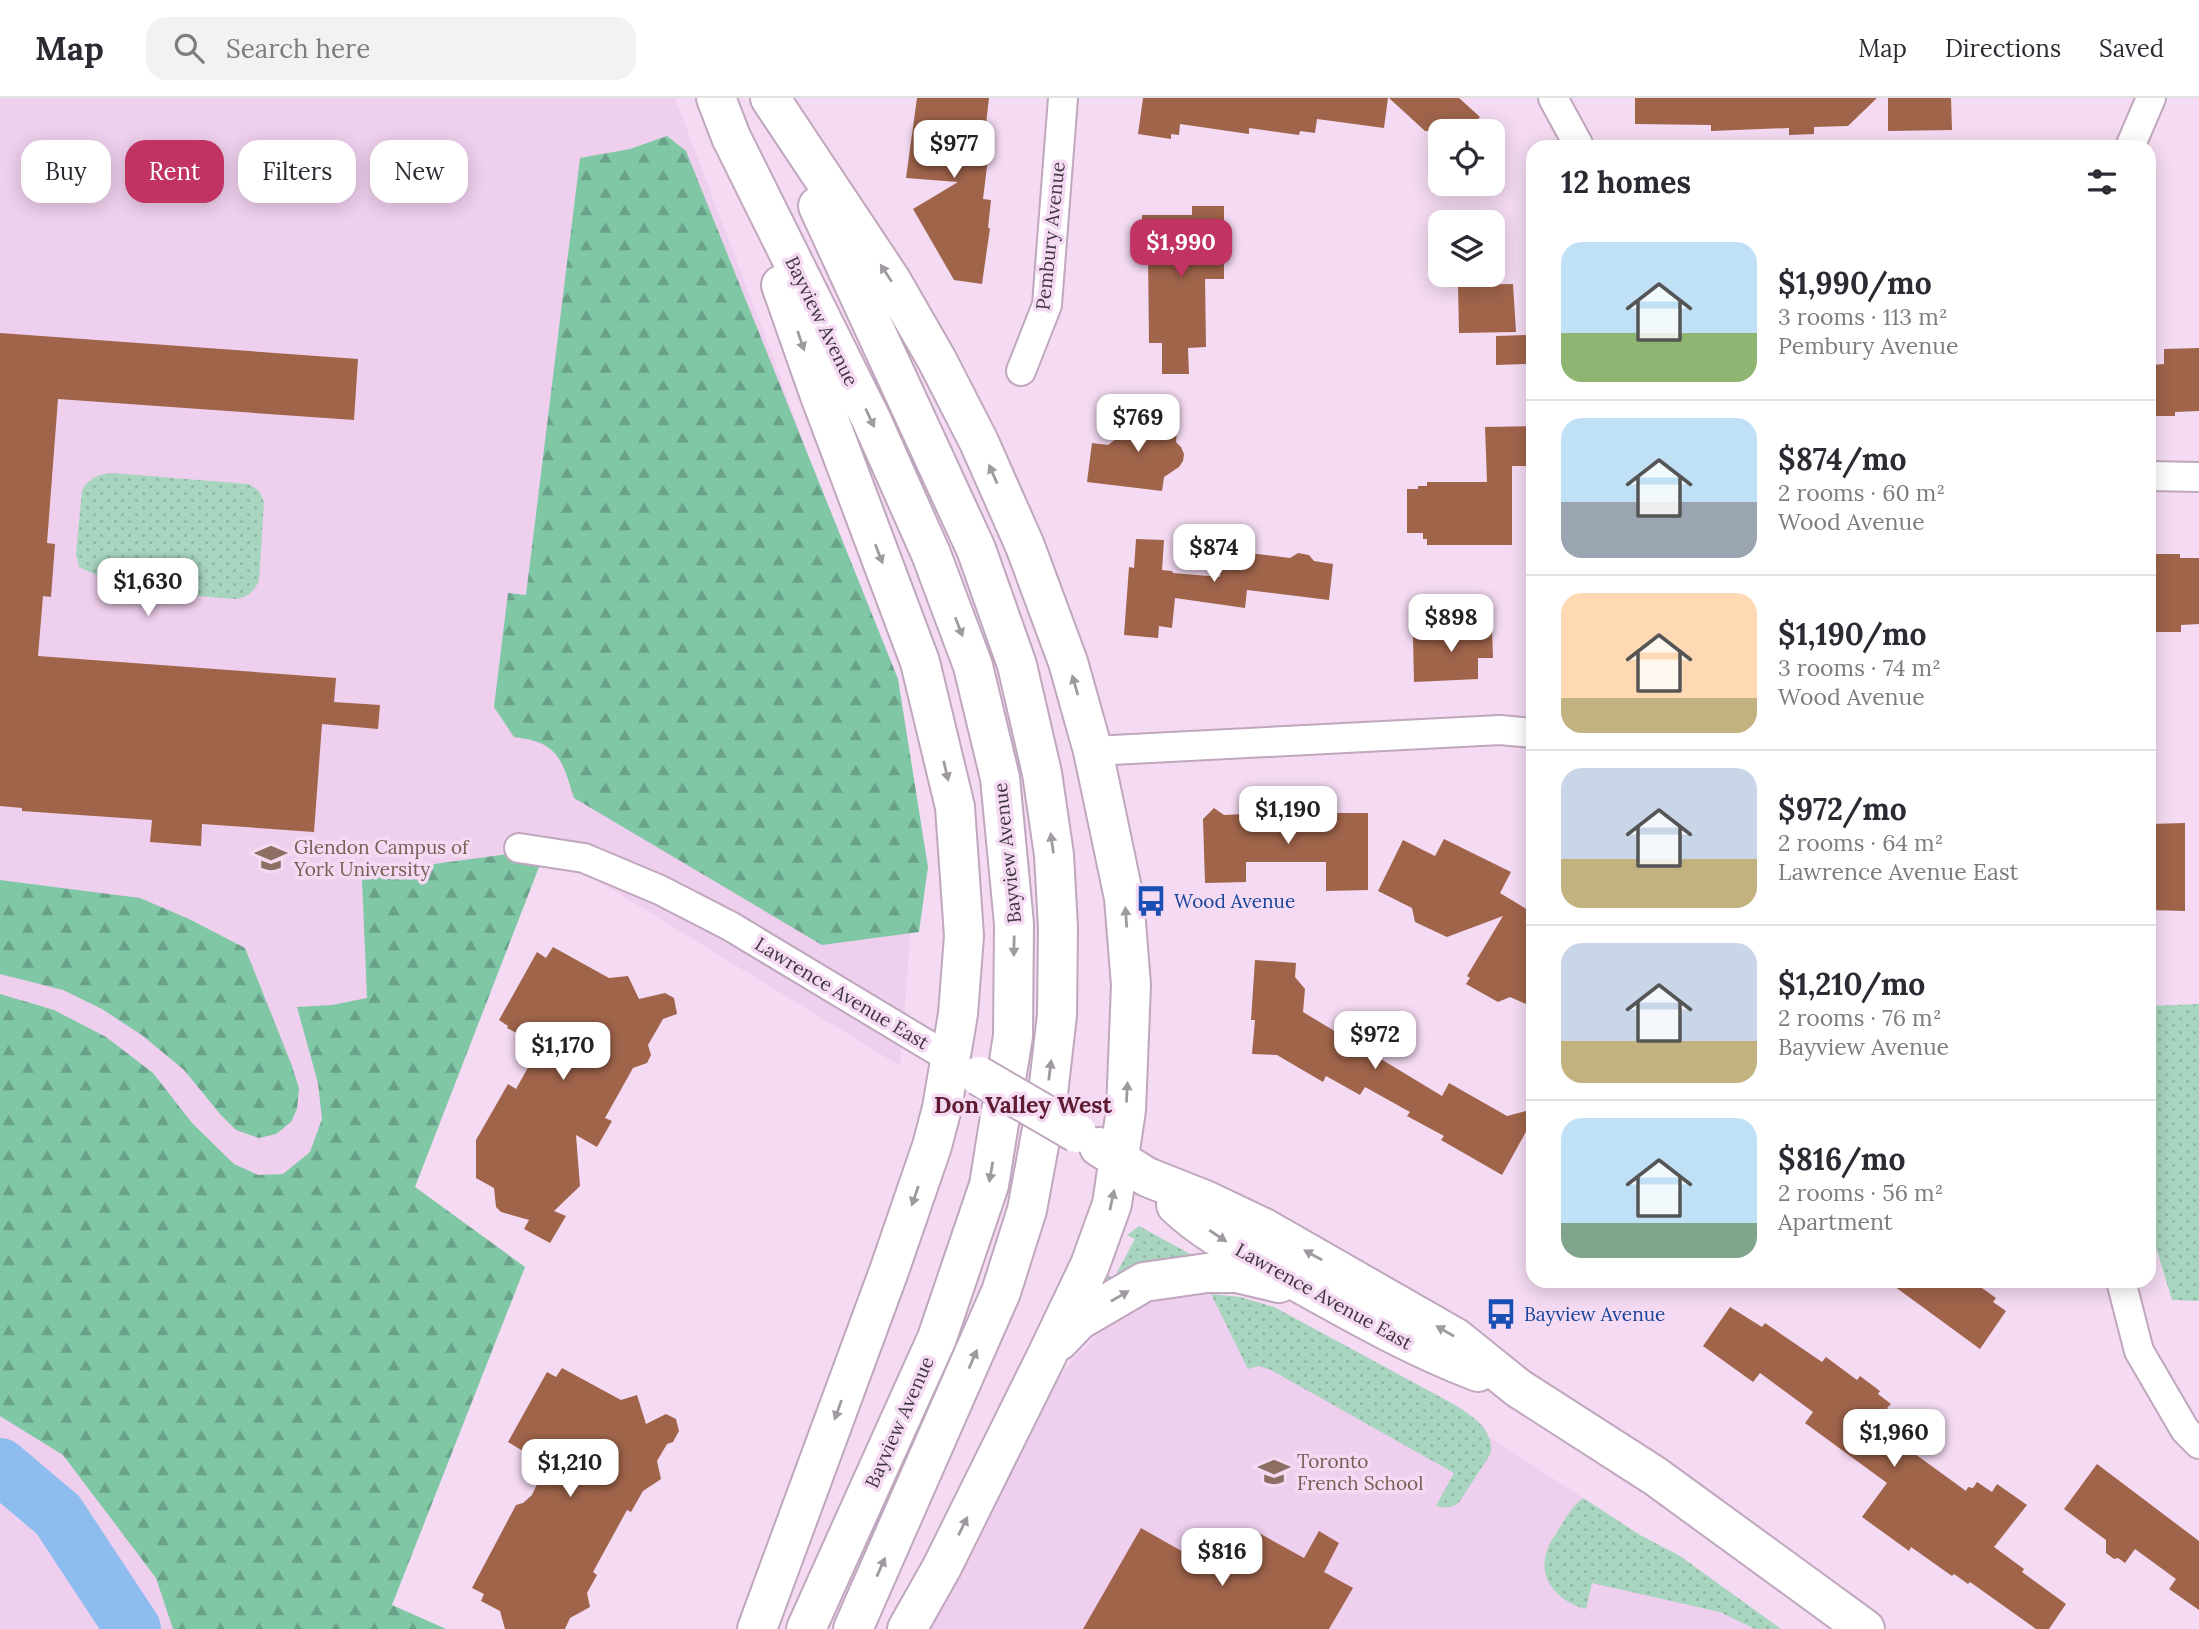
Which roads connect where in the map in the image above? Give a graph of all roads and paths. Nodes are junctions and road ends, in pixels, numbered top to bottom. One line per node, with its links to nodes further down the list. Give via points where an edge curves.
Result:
1 (716, 98): 6 (main road, Bayview Avenue)
2 (769, 98): 13 (main road, one-way to 2, via 1068,662 1025,546 979,442 891,280); 24 (main road, one-way to 2, via 1001,1292 1027,1210 1057,1015 1054,855 1042,773 1017,666 976,549)
3 (1063, 98): 9 (street, Pembury Avenue, via 1047,305)
4 (1553, 98): 7 (street)
5 (2151, 98): 8 (street)
6 (731, 137): 15 (main road, one-way to 15, via 819,393 920,662 955,807 964,936 958,1014); 23 (main road, Bayview Avenue, one-way to 23, via 871,419 931,554 973,666 1000,778 1014,925 1013,1036 989,1185 937,1338)
7 (1576, 140)
8 (2133, 140)
9 (1021, 371)
10 (2156, 476): 11 (street)
11 (2199, 477)
12 (1526, 733): 13 (street)
13 (1093, 751): 16 (main road, one-way to 13, via 1126,1110 1131,985 1125,898)
14 (519, 848): 15 (street, Lawrence Avenue East, via 584,858 660,890 730,926)
15 (965, 1068): 16 (main road, Lawrence Avenue East, bridge); 22 (main road, one-way to 22, via 942,1108 889,1271)
16 (1133, 1168): 18 (main road, Lawrence Avenue East, one-way to 18, via 1223,1240); 19 (main road, one-way to 16, via 1090,1265 1112,1204); 20 (main road, Lawrence Avenue East, one-way to 16, via 1456,1338 1336,1269 1264,1228)
17 (2123, 1288): 21 (street, via 2138,1351 2185,1430)
18 (1316, 1292): 19 (main road, one-way to 18, via 1079,1320 1144,1282 1237,1273); 20 (main road, Lawrence Avenue East, via 1430,1354)
19 (1048, 1353): 25 (main road, one-way to 19)
20 (1518, 1388): 26 (main road, Lawrence Avenue East, via 1655,1476)
21 (2199, 1444)
22 (757, 1629)
23 (806, 1629)
24 (853, 1629)
25 (907, 1629)
26 (1865, 1629)

